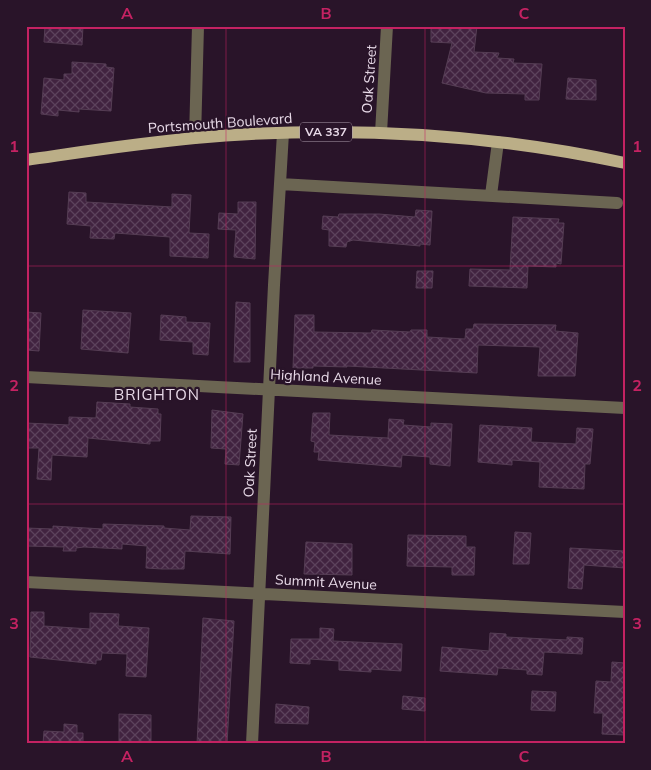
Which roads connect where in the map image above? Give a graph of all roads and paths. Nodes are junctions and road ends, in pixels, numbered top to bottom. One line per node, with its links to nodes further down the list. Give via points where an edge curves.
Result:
1 (198, 26): 5 (street)
2 (387, 26): 4 (street, Oak Street)
3 (283, 133): 4 (main road, Portsmouth Boulevard / VA 337); 5 (main road, Portsmouth Boulevard / VA 337); 9 (street, Oak Street)
4 (381, 133): 6 (main road, Portsmouth Boulevard / VA 337)
5 (195, 138): 7 (main road, Portsmouth Boulevard / VA 337)
6 (498, 142): 8 (main road, Portsmouth Boulevard / VA 337); 10 (street)
7 (26, 160)
8 (625, 163)
9 (280, 184): 10 (street); 13 (street, Oak Street)
10 (491, 195): 11 (street)
11 (617, 203)
12 (26, 377): 13 (street, Highland Avenue)
13 (269, 389): 14 (street, Highland Avenue); 16 (street, Oak Street)
14 (625, 408)
15 (26, 582): 16 (street, Summit Avenue)
16 (259, 593): 17 (street, Summit Avenue); 18 (street, Oak Street)
17 (625, 612)
18 (252, 744)

